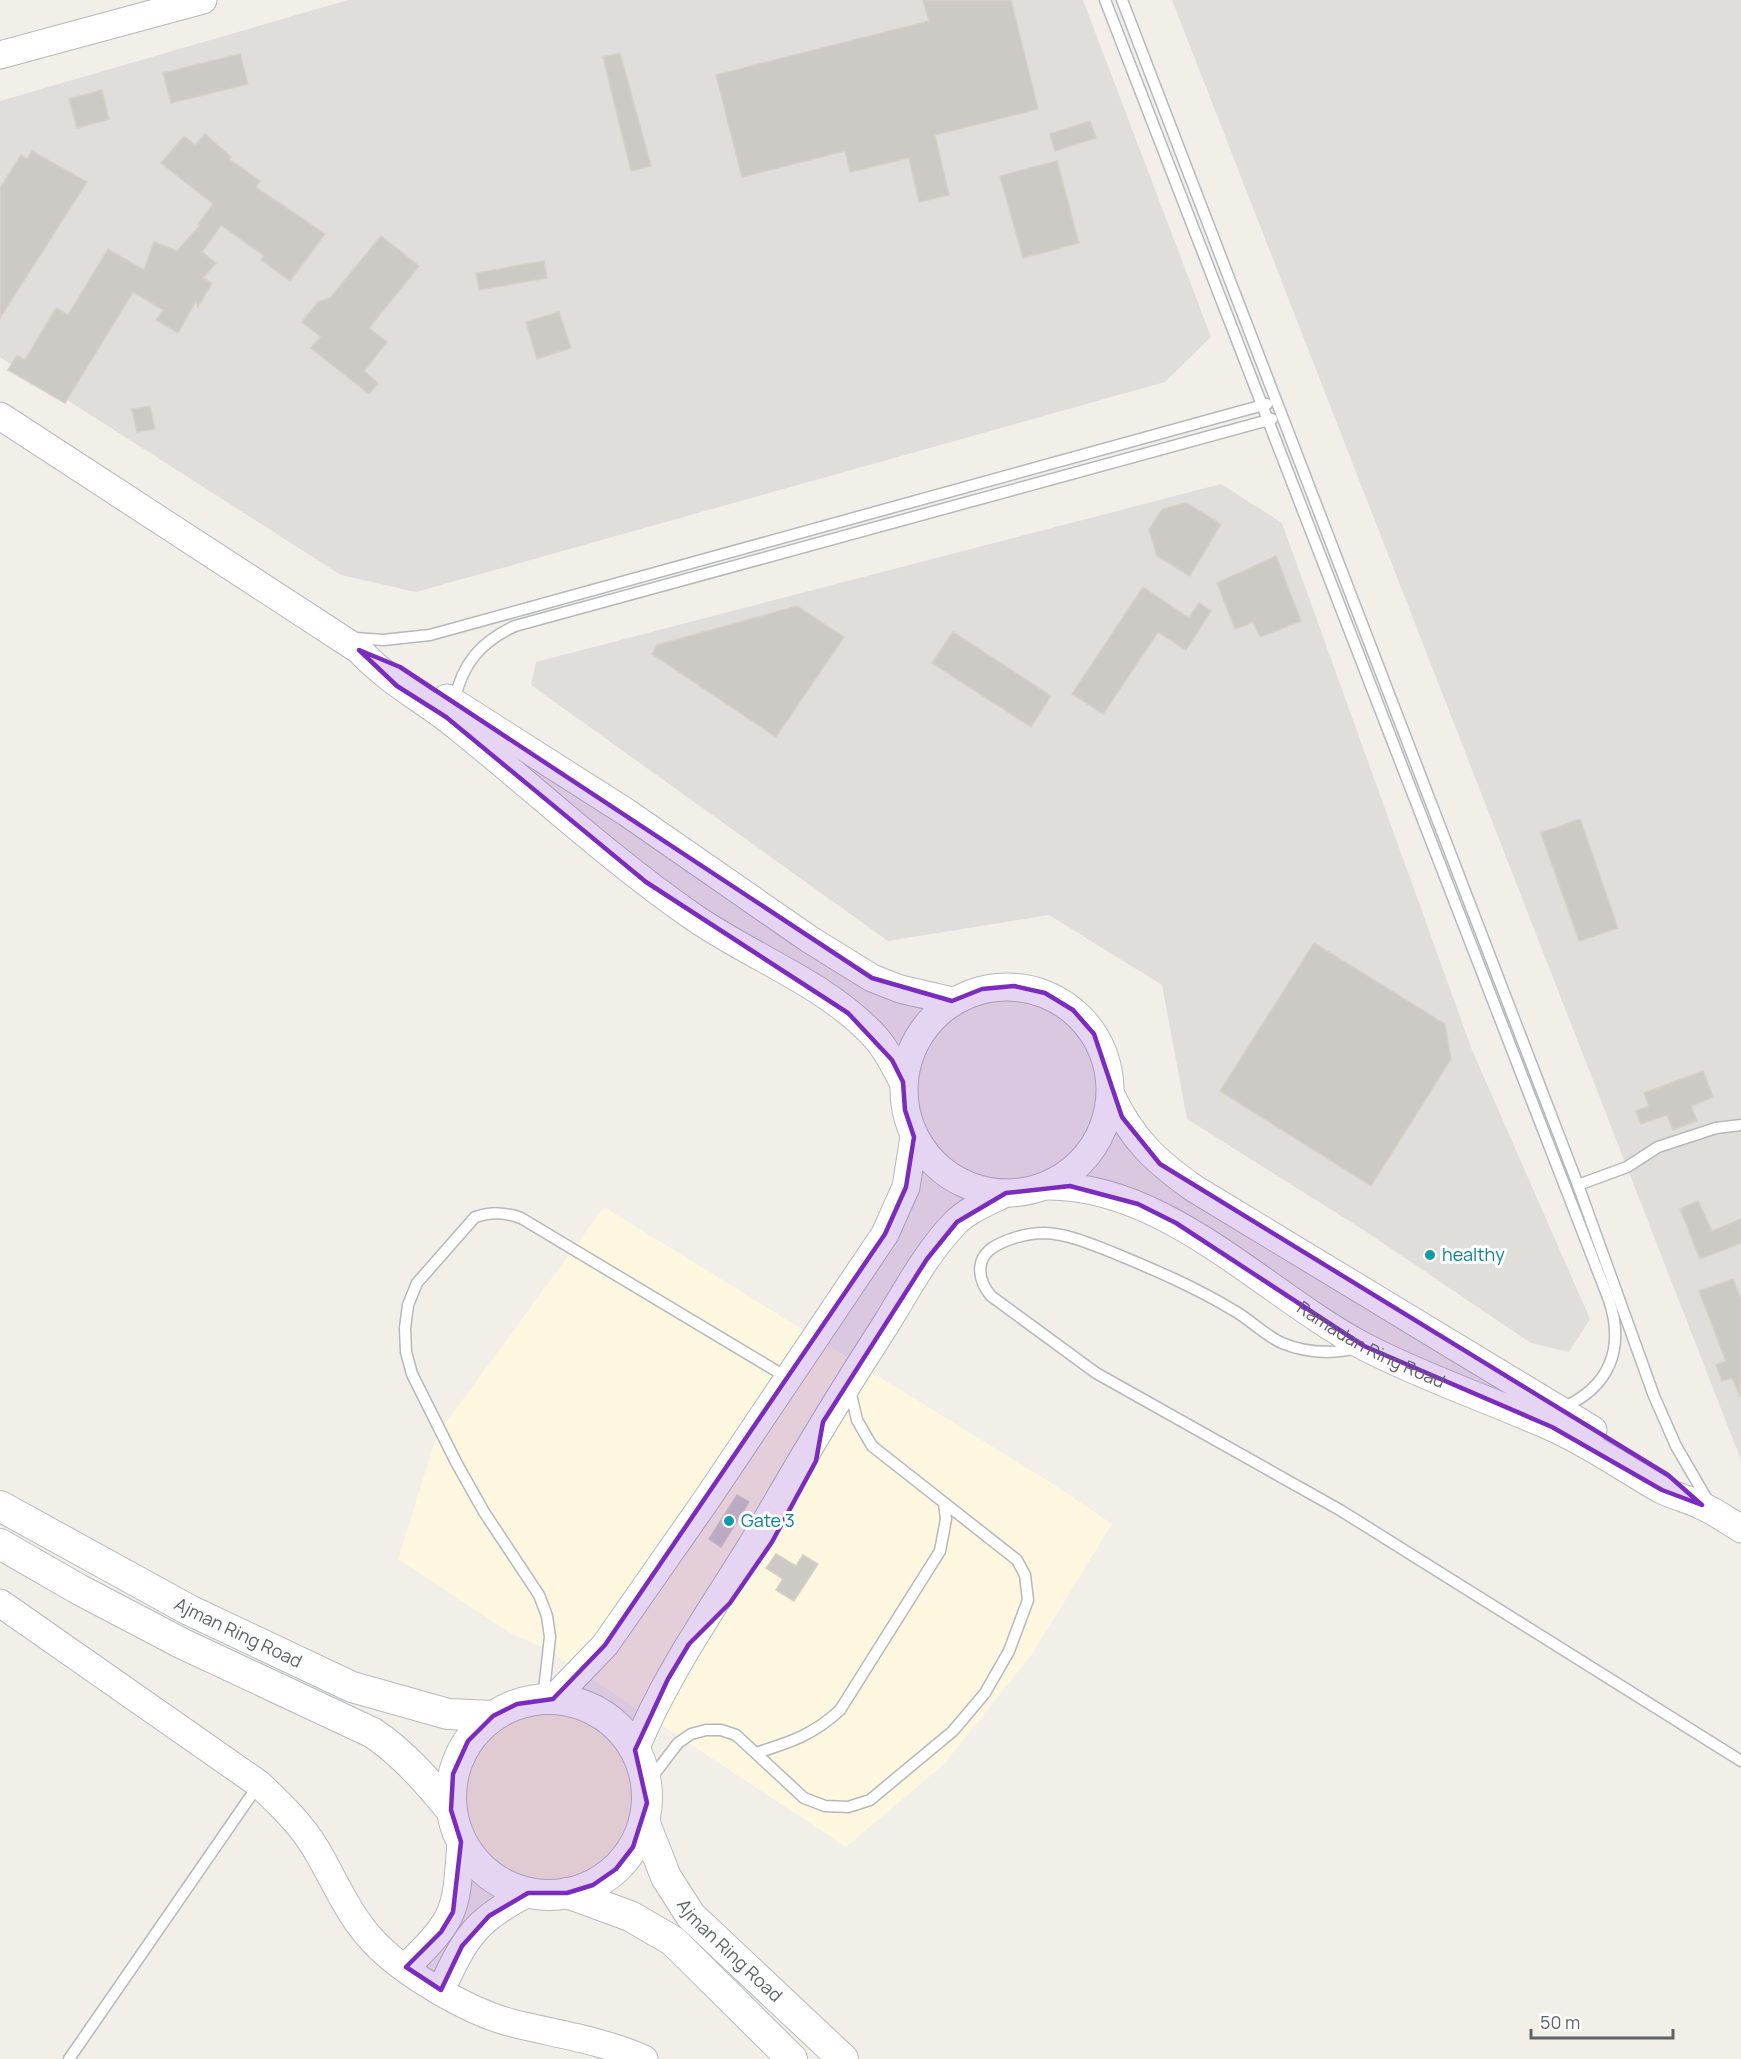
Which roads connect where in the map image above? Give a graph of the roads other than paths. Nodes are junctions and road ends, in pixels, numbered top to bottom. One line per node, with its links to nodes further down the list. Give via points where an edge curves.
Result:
1 (149, 0): 5 (street)
2 (204, 0): 6 (street)
3 (1105, 0): 8 (lane)
4 (1122, 0): 7 (lane)
5 (0, 40)
6 (0, 55)
7 (1276, 401): 8 (lane); 10 (lane)
8 (1260, 406): 11 (lane); 12 (lane, via 430,635 383,640)
9 (0, 416): 12 (street)
10 (1282, 416): 11 (lane); 20 (lane)
11 (1266, 421): 14 (lane, via 515,626 496,634 467,663); 26 (lane, via 1615,1319 1613,1357 1604,1375 1577,1402)
12 (337, 635): 13 (street)
13 (359, 650): 14 (street, via 400,667); 16 (street, via 397,686 446,717 646,882 694,917 848,1013 878,1040)
14 (454, 702): 15 (street, via 872,978)
15 (952, 1001): 16 (street, via 927,1023 910,1050); 17 (street, via 982,989 1014,986 1045,993 1073,1010 1094,1034 1107,1063)
16 (903, 1082): 19 (street, via 905,1110)
17 (1111, 1095): 21 (street, via 1105,1124 1092,1150 1071,1171); 26 (street, Ramadan Ring Road, via 1137,1140 1160,1164 1195,1189)
18 (1741, 1125): 20 (lane, via 1716,1128 1658,1147 1627,1167)
19 (914, 1137): 22 (street, via 930,1160 952,1178 978,1189); 25 (street, via 906,1187 885,1234)
20 (1578, 1185): 29 (lane, via 1664,1422 1689,1470)
21 (1045, 1186): 22 (street); 23 (street, Ramadan Ring Road, via 1101,1191 1147,1208)
22 (1006, 1193): 24 (street, via 974,1208 942,1238)
23 (1364, 1346): 29 (street, Ramadan Ring Road, via 1552,1427 1662,1490); 36 (lane, via 1327,1352 1283,1343 1167,1274 1070,1236 1042,1233 1016,1237 991,1249 982,1260 983,1286 991,1296 1077,1360 1340,1510)
24 (849, 1382): 27 (lane, via 857,1420 872,1446); 34 (street, via 823,1422 816,1461 772,1542 736,1597 689,1644 658,1698)
25 (784, 1384): 32 (street, via 762,1445 693,1550 635,1601 605,1645); 32 (lane, via 521,1218 505,1212 475,1217 417,1283 408,1305 405,1328 412,1374 468,1484 539,1595 550,1637)
26 (1559, 1409): 29 (street, Ramadan Ring Road, via 1668,1475)
27 (944, 1503): 35 (lane, via 946,1519 940,1551 840,1710 804,1737); 35 (lane, via 1017,1560 1025,1575 1028,1600 1009,1651 986,1693 953,1731 870,1800 848,1807 825,1806 804,1798)
28 (0, 1506): 33 (main road, Ajman Ring Road, via 189,1610 352,1687 448,1714)
29 (1721, 1517)
30 (0, 1544): 39 (main road, Ajman Ring Road, via 183,1644 374,1733 399,1751)
31 (0, 1603): 37 (street)
32 (548, 1699): 33 (main road, via 517,1704); 34 (main road, via 578,1704 601,1714)
33 (493, 1716): 39 (main road, via 468,1741 453,1774)
34 (635, 1750): 38 (main road)
35 (756, 1753): 38 (lane, via 736,1735 722,1730 691,1734 678,1743)
36 (1741, 1761)
37 (259, 1784): 44 (street, via 290,1814 315,1847 352,1916 375,1943); 46 (lane)
38 (646, 1785): 40 (main road)
39 (451, 1810): 41 (main road)
40 (644, 1821): 43 (main road, via 633,1847 616,1869 593,1885); 49 (main road, Ajman Ring Road, via 666,1877 691,1916)
41 (461, 1842): 42 (main road, via 478,1865 501,1883); 44 (street, via 453,1912 441,1932)
42 (528, 1893): 43 (main road); 45 (street, via 474,1930)
43 (567, 1893): 48 (main road, Ajman Ring Road, via 630,1916 673,1941)
44 (406, 1967): 45 (street)
45 (441, 1990): 47 (street, via 509,2022 586,2038)
46 (69, 2059)
47 (644, 2059)
48 (792, 2059)
49 (843, 2059)

